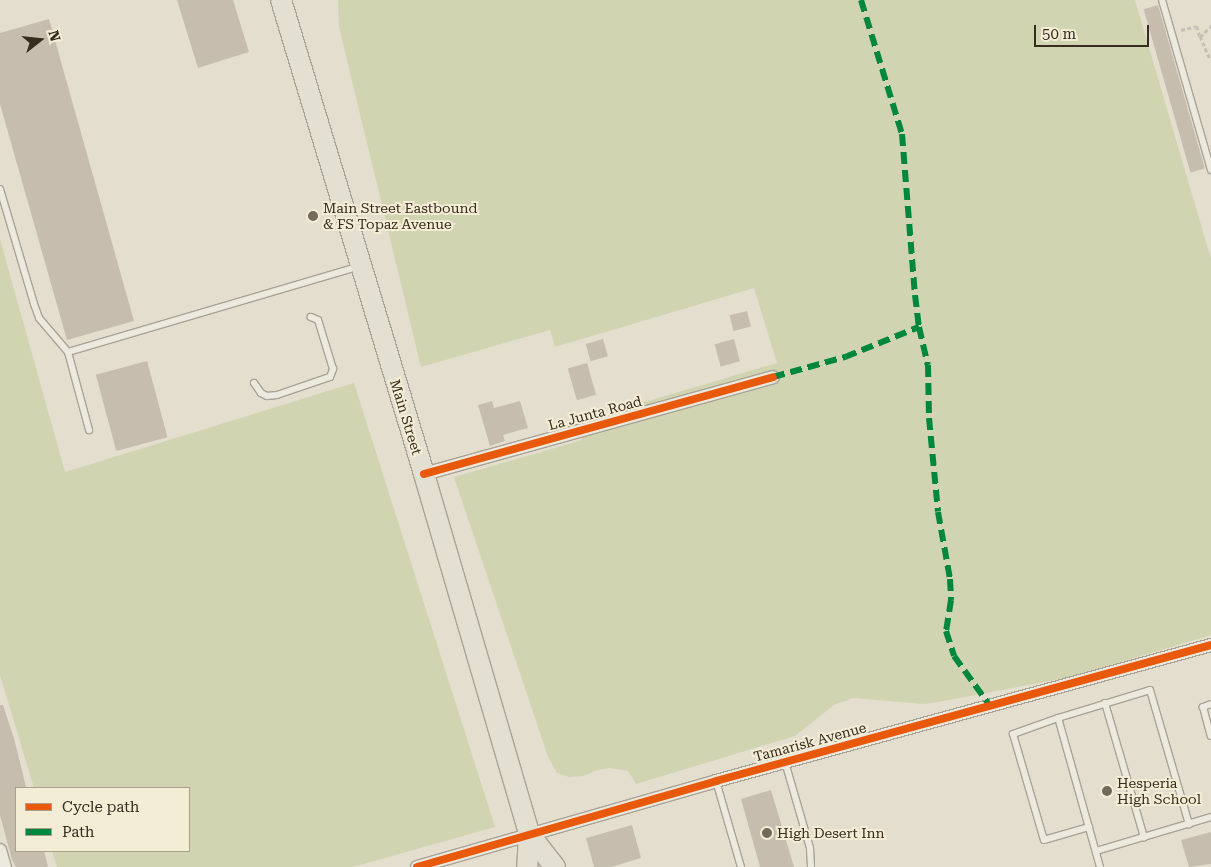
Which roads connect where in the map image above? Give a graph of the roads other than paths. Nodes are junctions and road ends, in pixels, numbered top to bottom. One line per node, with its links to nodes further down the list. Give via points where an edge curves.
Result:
1 (281, 0): 5 (main road, Main Street)
2 (1162, 0): 3 (lane)
3 (1211, 170)
4 (0, 189): 7 (lane, via 39,318)
5 (361, 265): 7 (lane); 11 (main road, Main Street)
6 (311, 317): 9 (lane, via 318,320 333,369 330,377 267,396)
7 (68, 352): 10 (lane)
8 (774, 377): 11 (street, La Junta Road)
9 (254, 384)
10 (89, 430)
11 (424, 474): 22 (main road, Main Street)
12 (1211, 645): 17 (street, Tamarisk Avenue)
13 (1105, 703): 15 (lane); 20 (lane, via 1150,690); 23 (lane)
14 (1211, 704): 16 (lane, via 1203,707)
15 (1058, 718): 21 (lane); 21 (lane, via 1012,734 1044,840)
16 (1211, 736)
17 (785, 762): 18 (street, Tamarisk Avenue); 32 (lane, via 810,848)
18 (716, 781): 22 (street, Tamarisk Avenue); 31 (lane)
19 (1211, 817): 20 (lane)
20 (1189, 824): 23 (lane)
21 (1089, 827): 25 (lane)
22 (529, 834): 26 (street, Tamarisk Avenue); 29 (main road, Main Street); 30 (main road, Main Street)
23 (1144, 837): 25 (lane)
24 (0, 850): 27 (street)
25 (1096, 851): 33 (lane)
26 (439, 864): 28 (street, Tamarisk Avenue)
27 (5, 867)
28 (417, 867)
29 (527, 867)
30 (555, 867)
31 (741, 867)
32 (811, 867)
33 (1100, 867)

